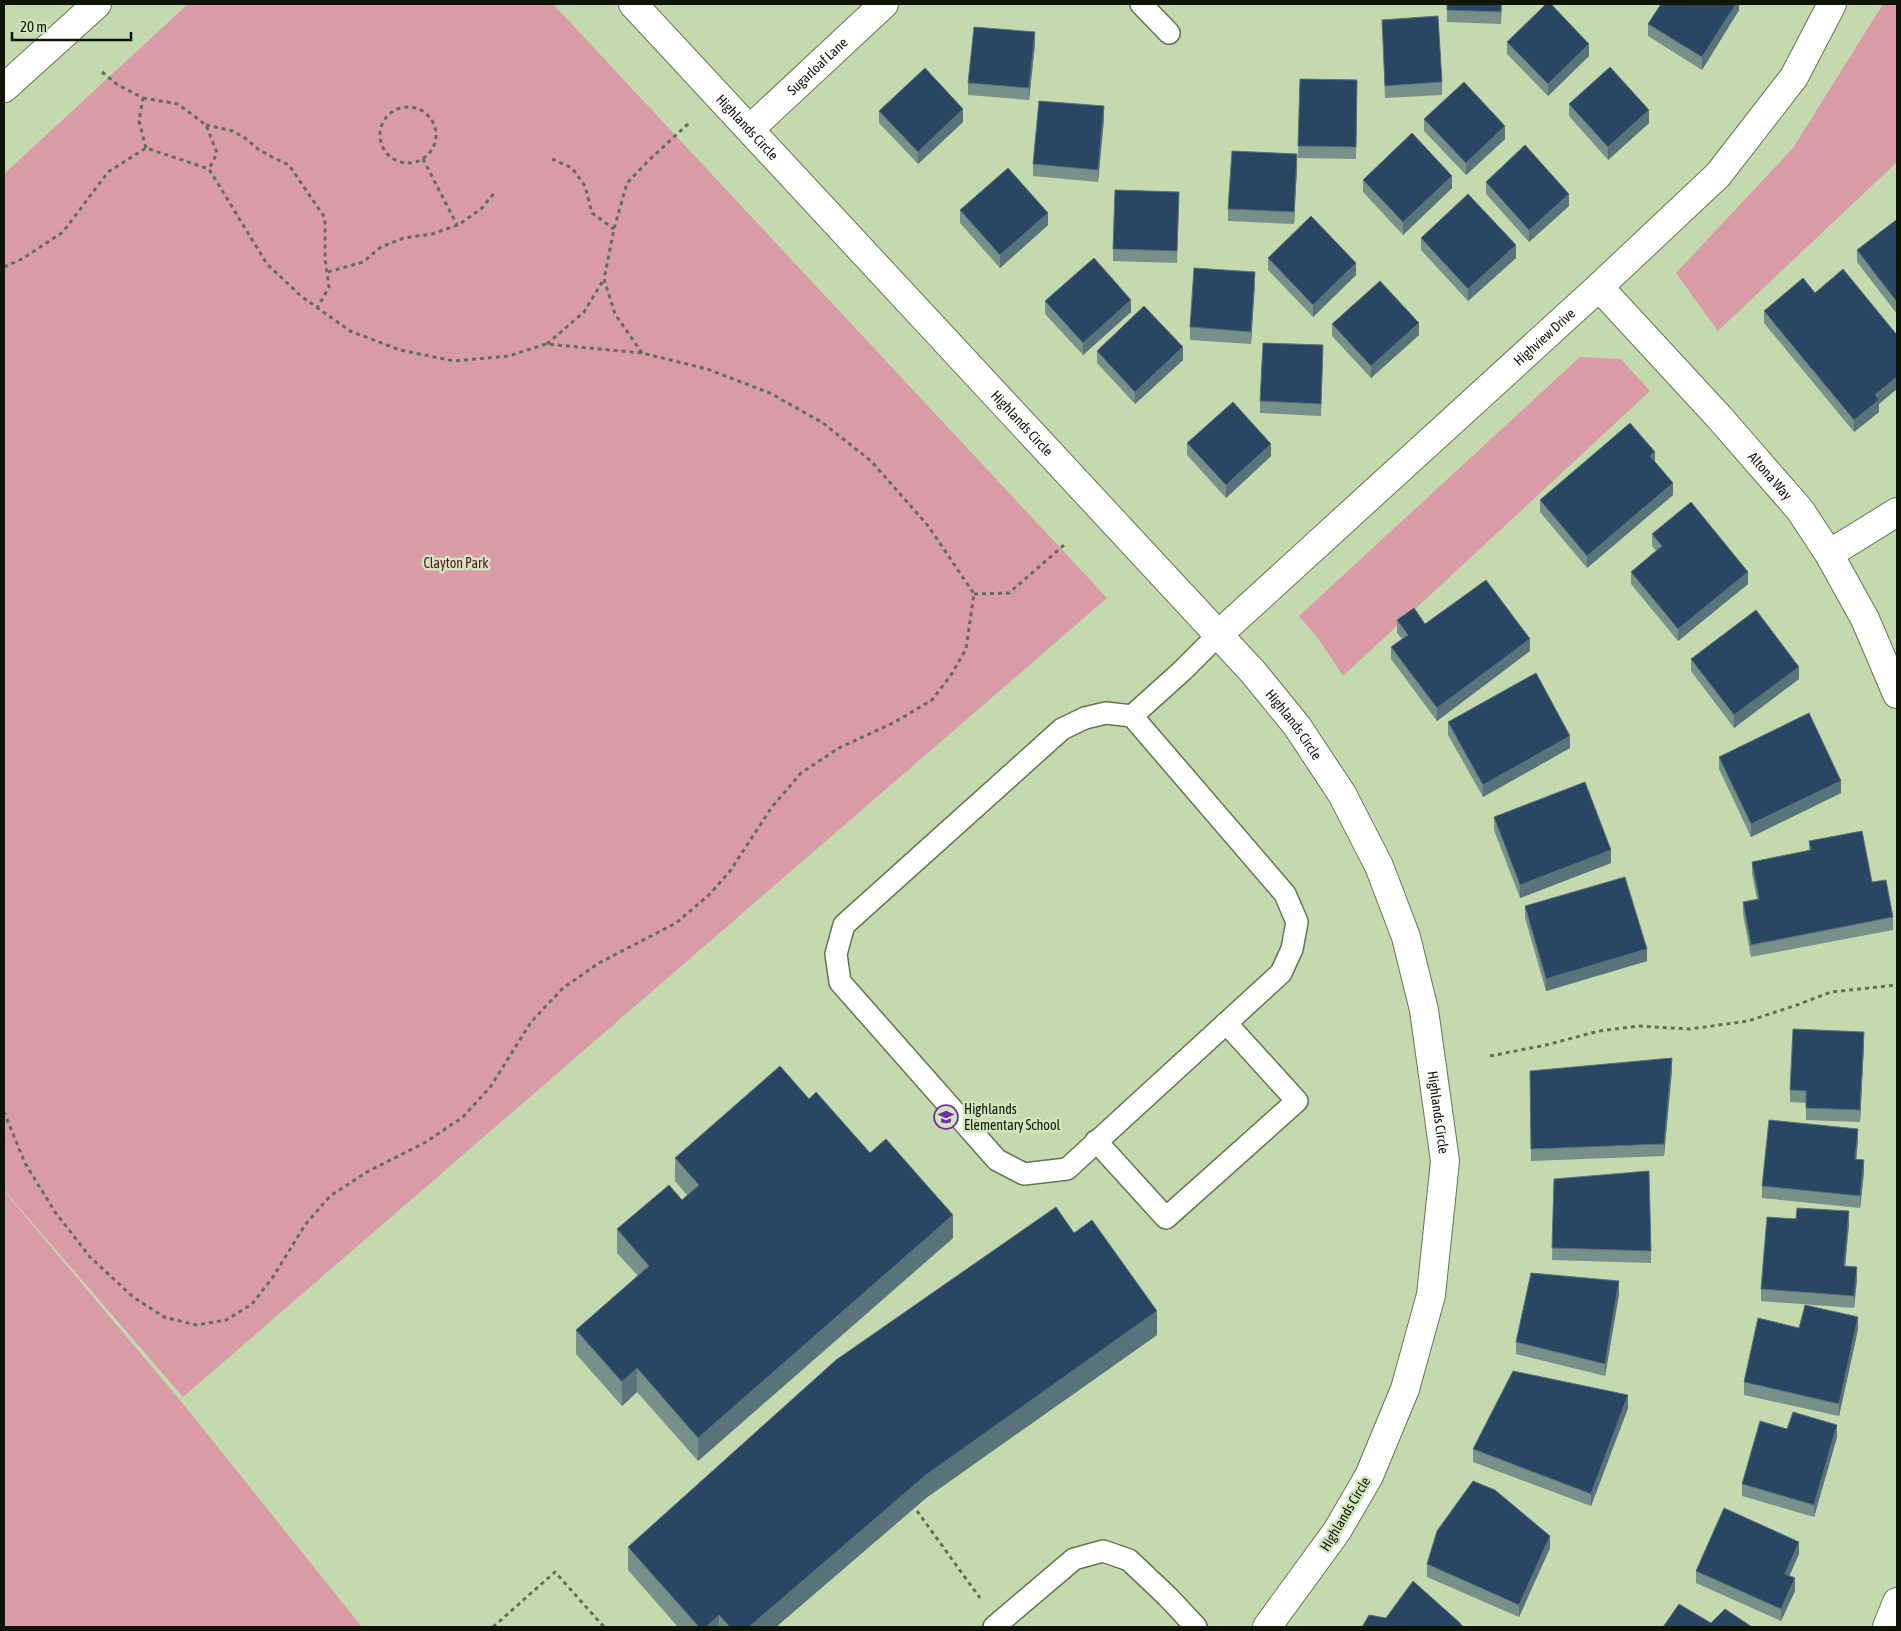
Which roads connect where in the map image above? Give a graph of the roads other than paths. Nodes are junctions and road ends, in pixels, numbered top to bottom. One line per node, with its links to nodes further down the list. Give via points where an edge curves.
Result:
1 (97, 4): 7 (street)
2 (633, 4): 8 (street, Highlands Circle)
3 (884, 4): 8 (street, Sugarloaf Lane)
4 (1141, 4): 6 (lane)
5 (1832, 4): 9 (street, Highview Drive, via 1794,78 1718,175)
6 (1169, 33)
7 (4, 88)
8 (750, 128): 12 (street, Highlands Circle)
9 (1599, 287): 11 (street, Altona Way, via 1788,496); 12 (street, Highview Drive)
10 (1897, 512): 11 (street)
11 (1829, 554): 13 (street, Altona Way, via 1865,619)
12 (1218, 635): 14 (lane); 20 (street, Highlands Circle, via 1297,726 1342,794 1378,866 1406,937 1424,1010 1445,1161 1430,1295 1405,1388 1368,1476 1342,1523)
13 (1897, 694)
14 (1132, 716): 15 (lane, via 1285,894 1297,922 1292,949 1282,973); 16 (lane, via 1106,713 1062,729 844,925 836,954 840,982 997,1160 1024,1174 1067,1169)
15 (1226, 1023): 16 (lane); 16 (lane, via 1297,1101 1166,1218)
16 (1096, 1142)
17 (1897, 1602): 21 (street)
18 (998, 1623): 19 (lane, via 1074,1559 1103,1551 1129,1560)
19 (1196, 1627)
20 (1267, 1627)
21 (1888, 1627)

